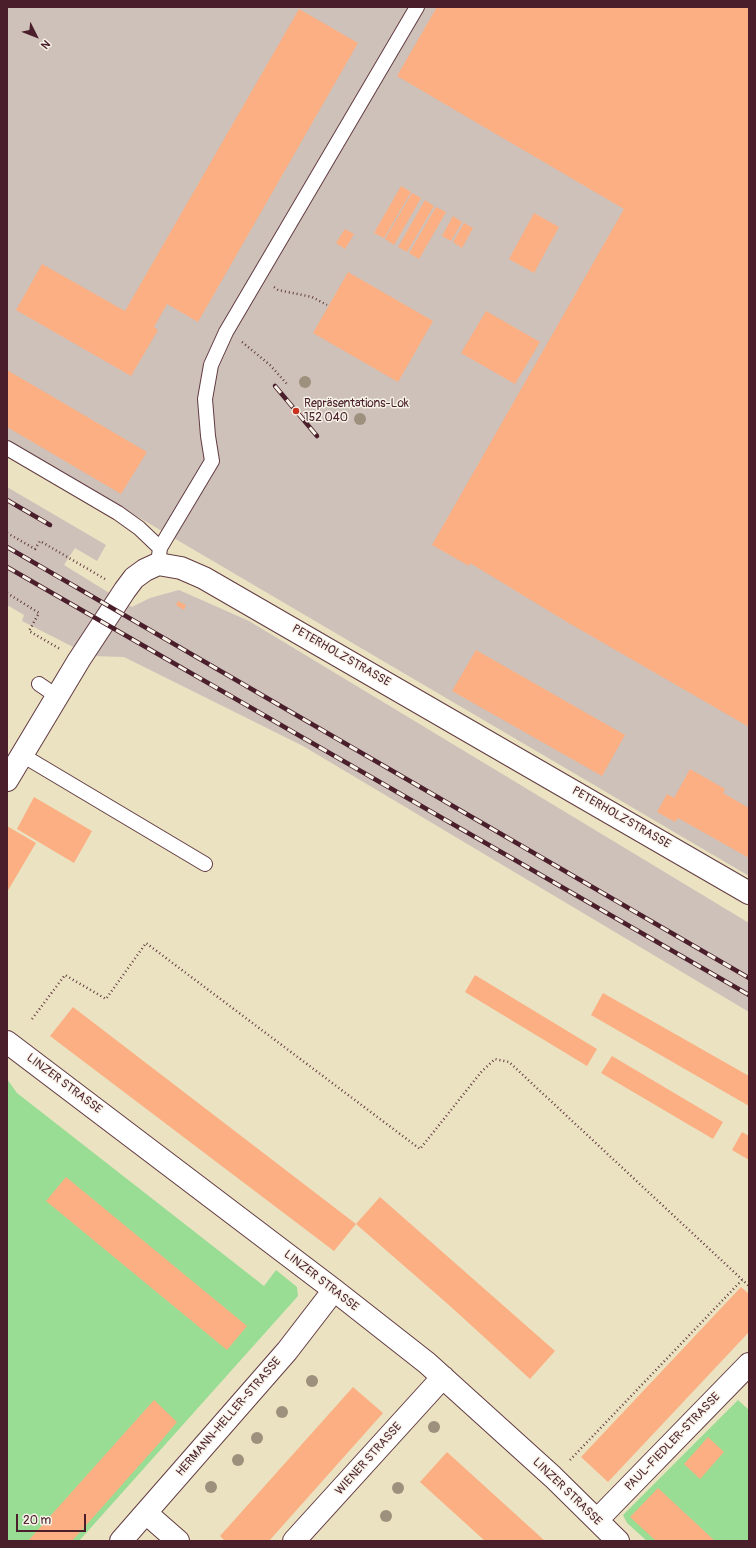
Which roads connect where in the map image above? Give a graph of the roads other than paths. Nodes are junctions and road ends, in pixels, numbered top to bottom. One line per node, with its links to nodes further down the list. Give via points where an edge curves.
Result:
1 (417, 7): 3 (lane, via 226,332 211,365 205,399 212,461)
2 (7, 448): 3 (lane, via 118,513 139,528)
3 (159, 556): 5 (street, via 134,578 125,590); 9 (street, PETERHOLZSTRASSE, via 238,597)
4 (39, 684): 5 (lane)
5 (58, 697): 6 (street)
6 (22, 755): 7 (street); 8 (lane)
7 (7, 780)
8 (205, 864)
9 (749, 892)
10 (7, 1042): 11 (street, LINZER STRASSE)
11 (334, 1290): 13 (street, LINZER STRASSE); 14 (street, HERMANN-HELLER-STRASSE, via 287,1351)
12 (745, 1375): 15 (street, PAUL-FIEDLER-STRASSE)
13 (443, 1377): 15 (street, LINZER STRASSE); 18 (street, WIENER STRASSE)
14 (146, 1513): 16 (street, HERMANN-HELLER-STRASSE); 17 (street)
15 (597, 1520): 19 (street, LINZER STRASSE)
16 (121, 1541)
17 (178, 1541)
18 (294, 1541)
19 (618, 1541)

